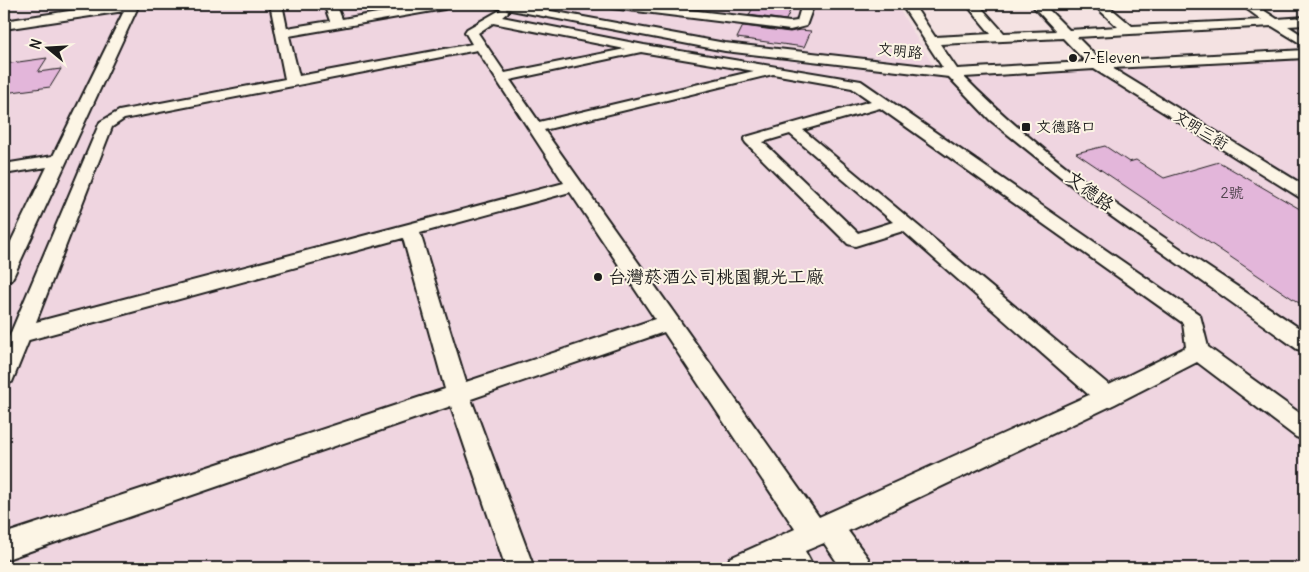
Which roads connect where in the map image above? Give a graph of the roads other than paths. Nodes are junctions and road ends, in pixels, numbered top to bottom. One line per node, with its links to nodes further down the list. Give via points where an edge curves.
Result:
1 (78, 4): 13 (street)
2 (276, 4): 19 (street)
3 (330, 4): 15 (street)
4 (440, 4): 15 (street, via 444,4)
5 (614, 4): 6 (street, via 790,26 802,23)
6 (808, 4)
7 (907, 4): 22 (street, 文德路)
8 (972, 4): 21 (street)
9 (1037, 4): 20 (street, 文明三街)
10 (1099, 4): 18 (street)
11 (1246, 4): 16 (street)
12 (499, 10): 24 (street, via 471,32); 25 (street); 29 (street, 文明路, via 725,47)
13 (4, 15)
14 (1305, 22): 16 (street)
15 (337, 23): 19 (street)
16 (1274, 23): 18 (street); 23 (street)
17 (4, 25): 35 (street, via 123,6 131,9)
18 (1130, 31): 20 (street)
19 (282, 33): 31 (street)
20 (1068, 34): 21 (street); 27 (street, 文明三街)
21 (1000, 37): 22 (street)
22 (930, 41): 29 (street, 文德路)
23 (1305, 42)
24 (480, 46): 30 (street); 31 (street)
25 (644, 49): 28 (street); 30 (street)
26 (1305, 54): 27 (street, 文明路)
27 (1098, 66): 29 (street, 文明路); 38 (street, 文明三街)
28 (778, 70): 32 (street, via 856,84); 33 (street)
29 (953, 73): 44 (street, 文德路, via 995,117 1103,202)
30 (502, 78): 33 (street)
31 (293, 82): 43 (street, via 119,115 105,125)
32 (883, 102): 34 (street); 45 (street, via 1193,320)
33 (535, 128): 37 (street)
34 (793, 129): 39 (street); 39 (street, via 752,140 855,240)
35 (59, 160): 36 (street); 41 (street)
36 (4, 169)
37 (574, 186): 40 (street); 42 (street)
38 (1305, 193)
39 (906, 224): 48 (street)
40 (410, 230): 43 (street); 47 (street)
41 (4, 275)
42 (668, 323): 47 (street); 50 (street)
43 (22, 334): 46 (street)
44 (1305, 343)
45 (1198, 351): 48 (street); 49 (street)
46 (4, 376)
47 (458, 394): 51 (street); 53 (street)
48 (1107, 397): 50 (street)
49 (1305, 430)
50 (821, 530): 52 (street); 55 (street)
51 (4, 548)
52 (793, 557): 54 (street)
53 (520, 568)
54 (740, 568)
55 (858, 568)

